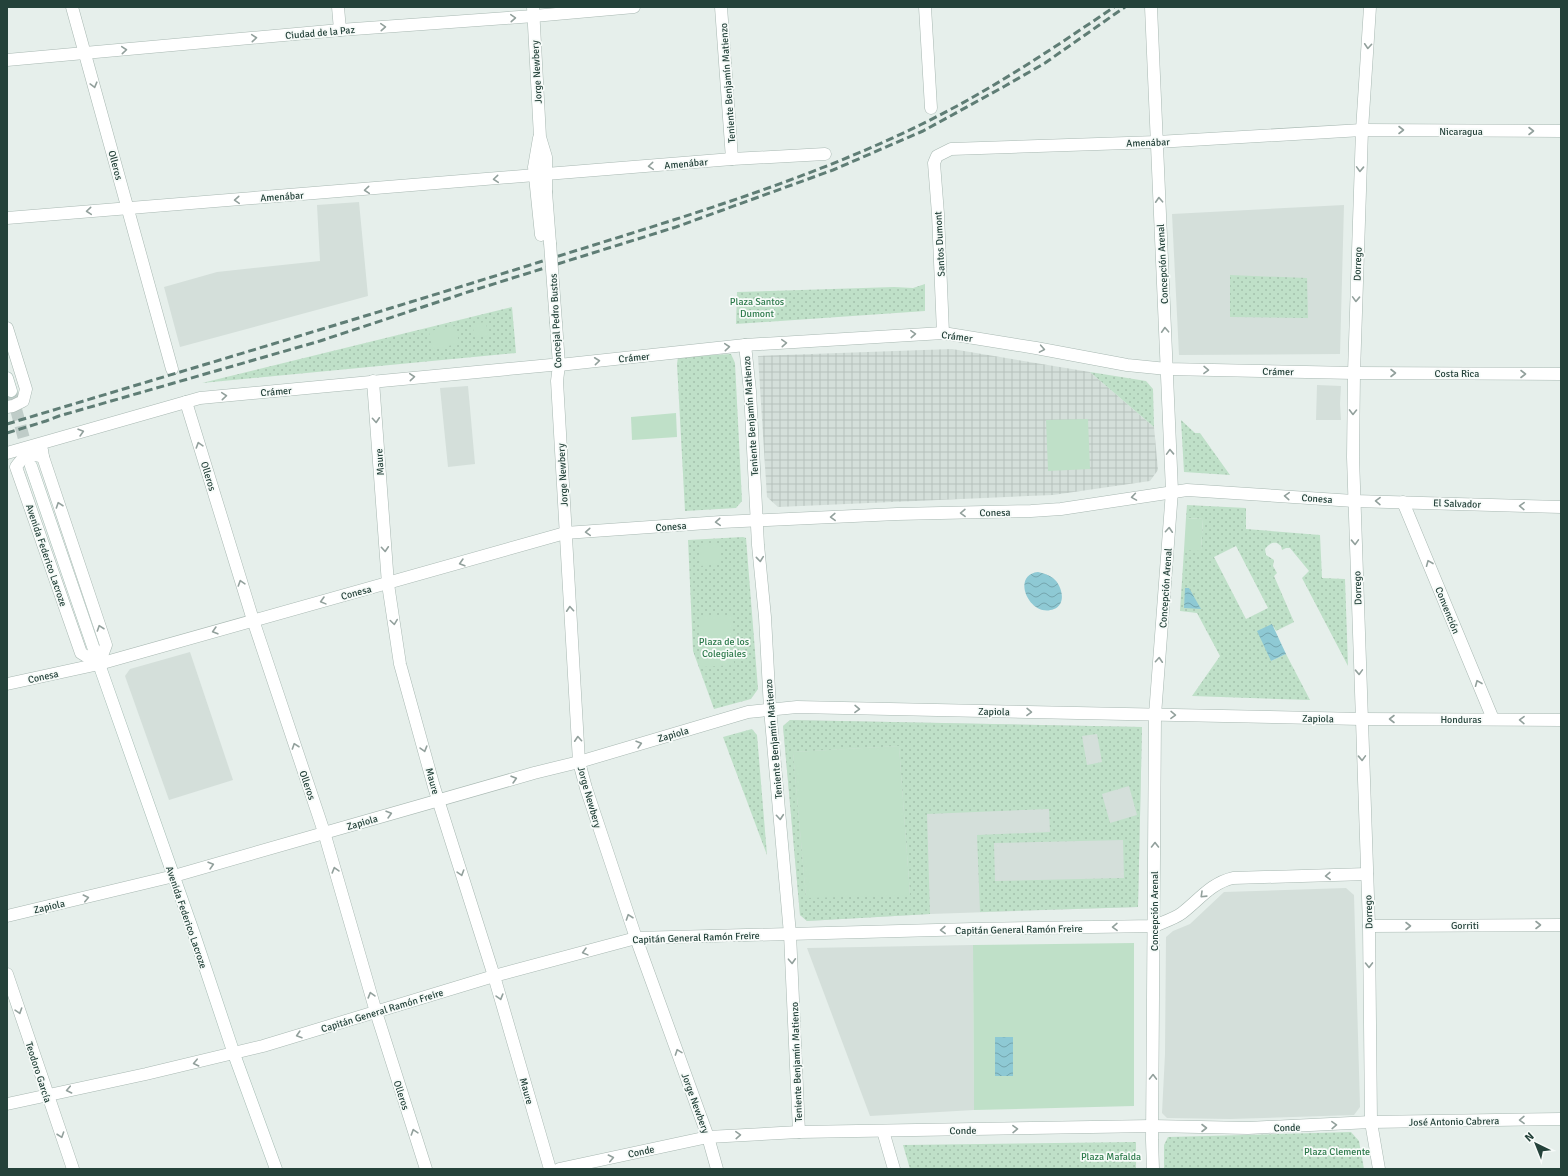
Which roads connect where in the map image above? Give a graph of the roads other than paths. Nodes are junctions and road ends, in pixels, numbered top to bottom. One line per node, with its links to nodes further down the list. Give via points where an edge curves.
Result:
1 (72, 7): 10 (street, Olleros)
2 (338, 7): 9 (street)
3 (634, 7): 8 (street, Ciudad de la Paz)
4 (721, 7): 18 (street, Teniente Benjamín Matienzo)
5 (925, 7): 12 (street)
6 (1151, 7): 15 (street, Concepción Arenal)
7 (1370, 7): 13 (street, Dorrego, one-way to 13)
8 (533, 12): 9 (street, Ciudad de la Paz, one-way to 8); 19 (street, Jorge Newbery, via 540,137 546,157)
9 (340, 30): 10 (street, Ciudad de la Paz, one-way to 9)
10 (86, 53): 11 (street, Ciudad de la Paz); 20 (street, Olleros, one-way to 20)
11 (7, 60)
12 (931, 108)
13 (1362, 130): 14 (street, Nicaragua, one-way to 14); 15 (street, Amenábar); 29 (street, Dorrego, one-way to 29)
14 (1561, 131)
15 (1156, 142): 17 (street, Amenábar, via 951,149); 28 (street, Concepción Arenal, one-way to 15)
16 (825, 154): 18 (street, Amenábar)
17 (936, 156): 24 (street, Santos Dumont, via 934,170)
18 (732, 159): 19 (street, Amenábar, one-way to 19)
19 (541, 175): 20 (street, Amenábar, one-way to 20); 22 (street, Concejal Pedro Bustos); 22 (street, Concejal Pedro Bustos, via 546,192)
20 (128, 207): 21 (street, Amenábar, one-way to 21); 27 (street, Olleros)
21 (7, 218)
22 (546, 243): 26 (street, Concejal Pedro Bustos, bridge)
23 (7, 328): 36 (street, via 26,389 23,401)
24 (943, 333): 25 (street, Crámer, one-way to 24); 28 (street, Crámer, one-way to 28, via 1127,365)
25 (745, 345): 26 (street, Crámer, one-way to 25); 45 (street, Teniente Benjamín Matienzo)
26 (555, 365): 32 (street, Crámer, one-way to 26); 33 (street, Concejal Pedro Bustos)
27 (172, 369)
28 (1167, 369): 29 (street, Crámer, one-way to 29); 41 (street, Concepción Arenal, one-way to 28)
29 (1354, 373): 30 (street, Costa Rica, one-way to 30); 42 (street, Dorrego, one-way to 42)
30 (1561, 374)
31 (7, 378): 34 (street)
32 (373, 381): 35 (street, Crámer, one-way to 32, via 200,398); 47 (street, Maure, one-way to 47)
33 (557, 381): 46 (street, Jorge Newbery)
34 (11, 391)
35 (186, 402): 37 (street, Crámer, one-way to 35); 48 (street, Olleros, one-way to 35)
36 (7, 407)
37 (43, 443): 38 (street, Crámer); 39 (street)
38 (7, 453)
39 (43, 457): 49 (street, one-way to 39, via 106,646); 49 (street, Avenida Federico Lacroze, via 28,455 22,458 16,467 81,653)
40 (31, 466): 49 (street, Avenida Federico Lacroze)
41 (1172, 491): 42 (street, Conesa, one-way to 41); 45 (street, Conesa, one-way to 45, via 1031,512); 52 (street, Concepción Arenal, one-way to 41)
42 (1354, 500): 43 (street, El Salvador, one-way to 42); 53 (street, Dorrego, one-way to 53)
43 (1403, 502): 44 (street, El Salvador, one-way to 43); 54 (street, Convención, one-way to 43)
44 (1561, 507)
45 (757, 520): 46 (street, Conesa, one-way to 46); 51 (street, Teniente Benjamín Matienzo, one-way to 51)
46 (566, 533): 47 (street, Conesa, one-way to 47); 56 (street, Jorge Newbery, one-way to 46)
47 (388, 584): 48 (street, Conesa, one-way to 48); 57 (street, Maure, one-way to 57, via 400,664)
48 (253, 620): 49 (street, Conesa, one-way to 49); 58 (street, Olleros, one-way to 48)
49 (99, 664): 50 (street, Conesa); 60 (street, Avenida Federico Lacroze)
50 (7, 684)
51 (770, 709): 52 (street, Zapiola, one-way to 52, via 804,707); 56 (street, Zapiola, one-way to 51, via 748,712); 65 (street, Teniente Benjamín Matienzo, one-way to 65)
52 (1155, 715): 53 (street, Zapiola, one-way to 53); 63 (street, Concepción Arenal, one-way to 52)
53 (1361, 719): 54 (street, Honduras, one-way to 53); 59 (street, Dorrego, one-way to 59)
54 (1493, 719): 55 (street, Honduras, one-way to 54)
55 (1561, 720)
56 (580, 762): 57 (street, Zapiola, one-way to 56); 66 (street, Jorge Newbery, one-way to 56, via 586,788)
57 (438, 800): 58 (street, Zapiola, one-way to 57); 68 (street, Maure, one-way to 68)
58 (324, 832): 60 (street, Zapiola, one-way to 58); 69 (street, Olleros, one-way to 58)
59 (1366, 874): 63 (street, Capitán General Ramón Freire, one-way to 63, via 1222,880 1181,914); 64 (street, Dorrego)
60 (174, 876): 61 (street, Zapiola, one-way to 60); 70 (street, Avenida Federico Lacroze)
61 (7, 916)
62 (1561, 925): 64 (street, Gorriti, one-way to 62)
63 (1154, 926): 65 (street, Capitán General Ramón Freire, one-way to 65); 75 (street, Concepción Arenal, one-way to 63)
64 (1369, 926): 74 (street, Dorrego, one-way to 74)
65 (790, 934): 66 (street, Capitán General Ramón Freire); 77 (street, Teniente Benjamín Matienzo, one-way to 77)
66 (636, 938): 68 (street, Capitán General Ramón Freire, one-way to 68); 78 (street, Jorge Newbery, one-way to 66)
67 (7, 974): 71 (street, Teodoro García, one-way to 71)
68 (494, 976): 69 (street, Capitán General Ramón Freire); 82 (street, Maure, one-way to 82)
69 (376, 1012): 70 (street, Capitán General Ramón Freire, one-way to 70); 81 (street, Olleros, one-way to 69)
70 (234, 1054): 71 (street, Capitán General Ramón Freire, one-way to 71); 80 (street, Avenida Federico Lacroze)
71 (47, 1095): 72 (street, Capitán General Ramón Freire); 79 (street, Teodoro García, one-way to 79)
72 (7, 1104)
73 (1561, 1119): 74 (street, José Antonio Cabrera, one-way to 74)
74 (1371, 1122): 75 (street, Conde, one-way to 74, via 1248,1128); 87 (street, Dorrego)
75 (1152, 1126): 76 (street, Conde, one-way to 75); 86 (street, Concepción Arenal)
76 (883, 1131): 77 (street, Conde); 85 (street)
77 (799, 1132): 78 (street, Conde, one-way to 77)
78 (708, 1136): 83 (street, Conde, one-way to 78); 84 (street, Jorge Newbery)
79 (72, 1169)
80 (276, 1169)
81 (426, 1169)
82 (550, 1169)
83 (559, 1169)
84 (717, 1169)
85 (894, 1169)
86 (1153, 1169)
87 (1379, 1169)

